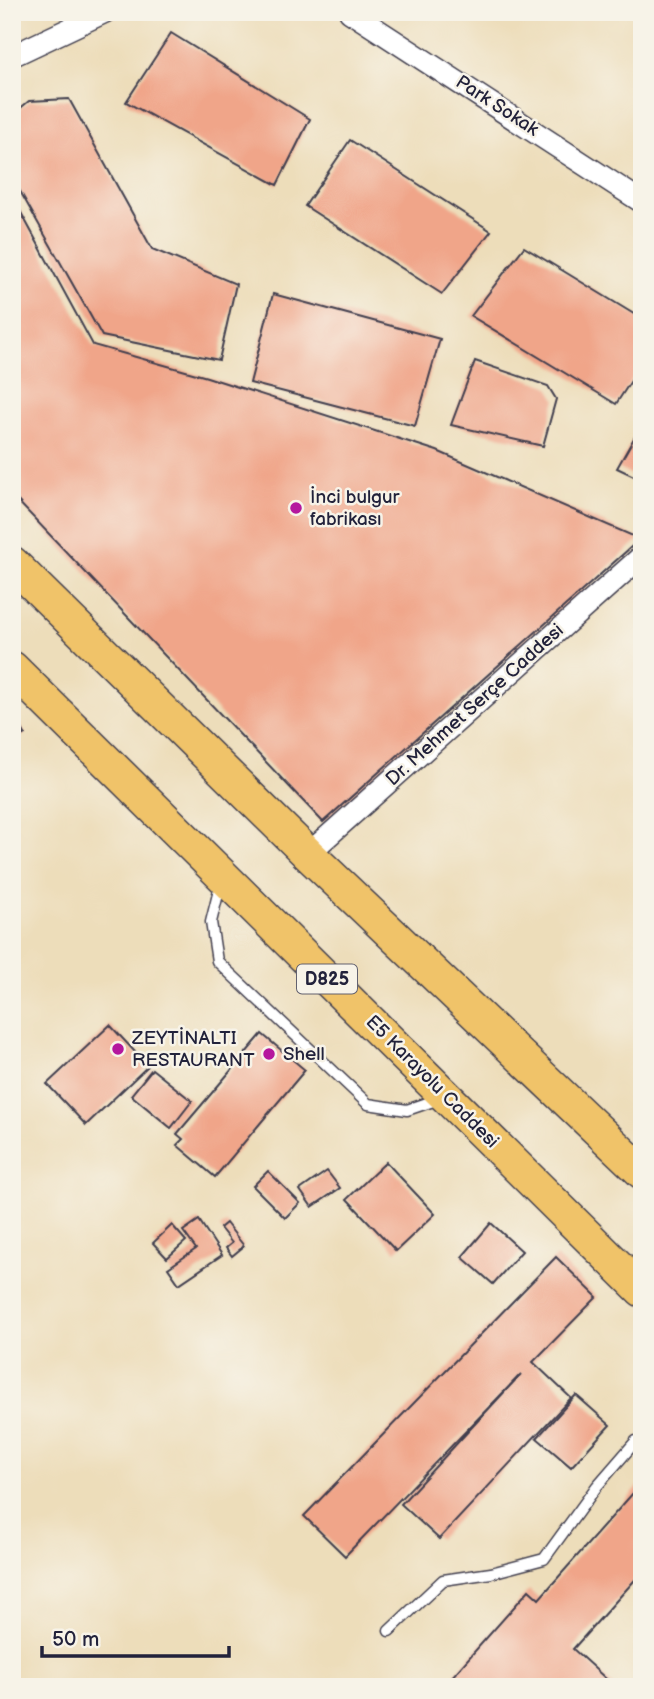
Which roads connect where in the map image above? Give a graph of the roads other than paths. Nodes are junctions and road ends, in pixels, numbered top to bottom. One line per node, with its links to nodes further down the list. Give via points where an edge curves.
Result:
1 (105, 12): 3 (street)
2 (350, 12): 4 (street, Park Sokak)
3 (12, 56)
4 (642, 202)
5 (642, 556): 8 (street, Dr. Mehmet Serçe Caddesi)
6 (12, 563): 8 (highway)
7 (12, 668): 9 (highway, E5 Karayolu Caddesi / D825)
8 (308, 854): 11 (highway)
9 (222, 876): 10 (highway, E5 Karayolu Caddesi / D825); 10 (lane, via 211,922 217,961 368,1104 407,1110)
10 (447, 1096): 12 (highway, E5 Karayolu Caddesi / D825)
11 (642, 1172)
12 (642, 1290)
13 (642, 1441): 14 (lane, via 636,1441 597,1486 544,1559 443,1580)
14 (389, 1631)

